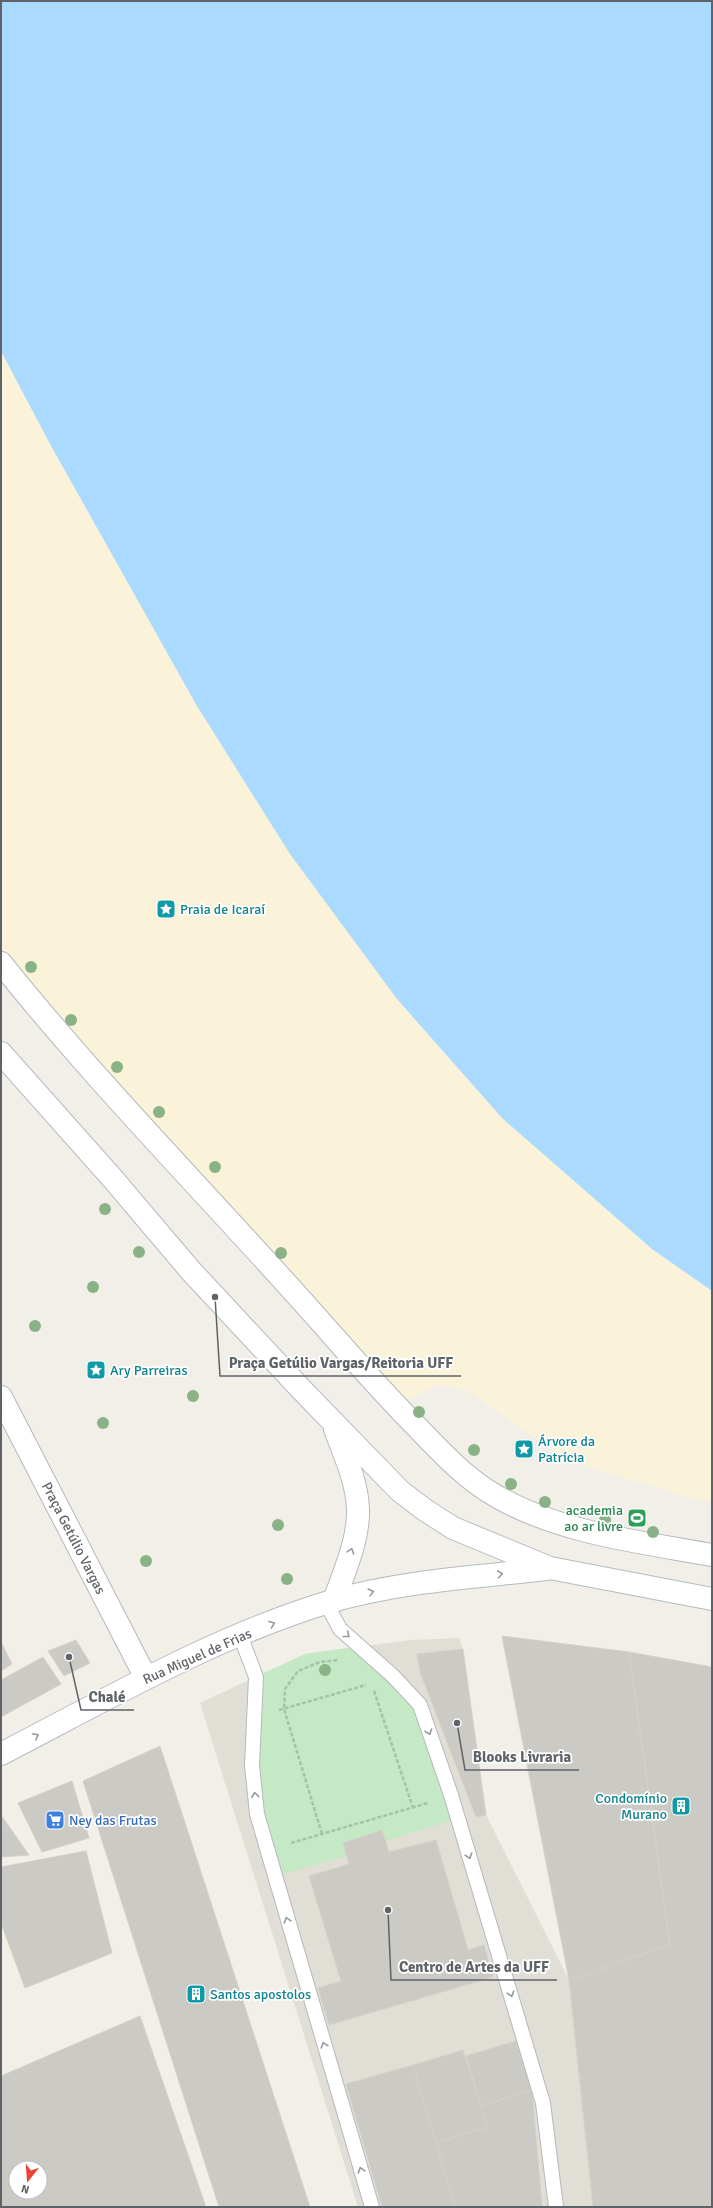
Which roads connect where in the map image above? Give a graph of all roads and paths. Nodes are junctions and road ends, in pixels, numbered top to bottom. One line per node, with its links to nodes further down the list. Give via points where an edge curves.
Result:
1 (1, 963): 5 (main road, via 106,1087 397,1407 456,1468 496,1496 543,1518 621,1539)
2 (1, 1053): 4 (main road, via 191,1271)
3 (1, 1397): 11 (main road, Praça Getúlio Vargas)
4 (333, 1424): 6 (main road, via 400,1491 425,1510 460,1531); 8 (main road, one-way to 4, via 354,1539 358,1509 352,1478)
5 (712, 1555)
6 (550, 1568): 7 (main road); 8 (main road, Rua Miguel de Frias, one-way to 6, via 384,1589)
7 (712, 1599)
8 (330, 1602): 9 (main road, Rua Miguel de Frias, one-way to 8); 15 (lane, one-way to 15, via 340,1629 393,1676 420,1705)
9 (240, 1636): 11 (main road, Rua Miguel de Frias); 13 (lane, via 256,1677)
10 (346, 1660): 12 (path, via 320,1662 298,1672 285,1689)
11 (146, 1678): 14 (main road, Rua Miguel de Frias, one-way to 11)
12 (284, 1709): 13 (path); 16 (path, via 371,1684); 17 (path)
13 (252, 1718): 18 (lane, one-way to 13, via 257,1814 252,1765)
14 (1, 1754)
15 (451, 1795): 16 (path); 20 (lane, one-way to 20, via 543,2103)
16 (413, 1808): 17 (path)
17 (322, 1834): 18 (path)
18 (267, 1850): 19 (lane, one-way to 18)
19 (372, 2207)
20 (556, 2207)

